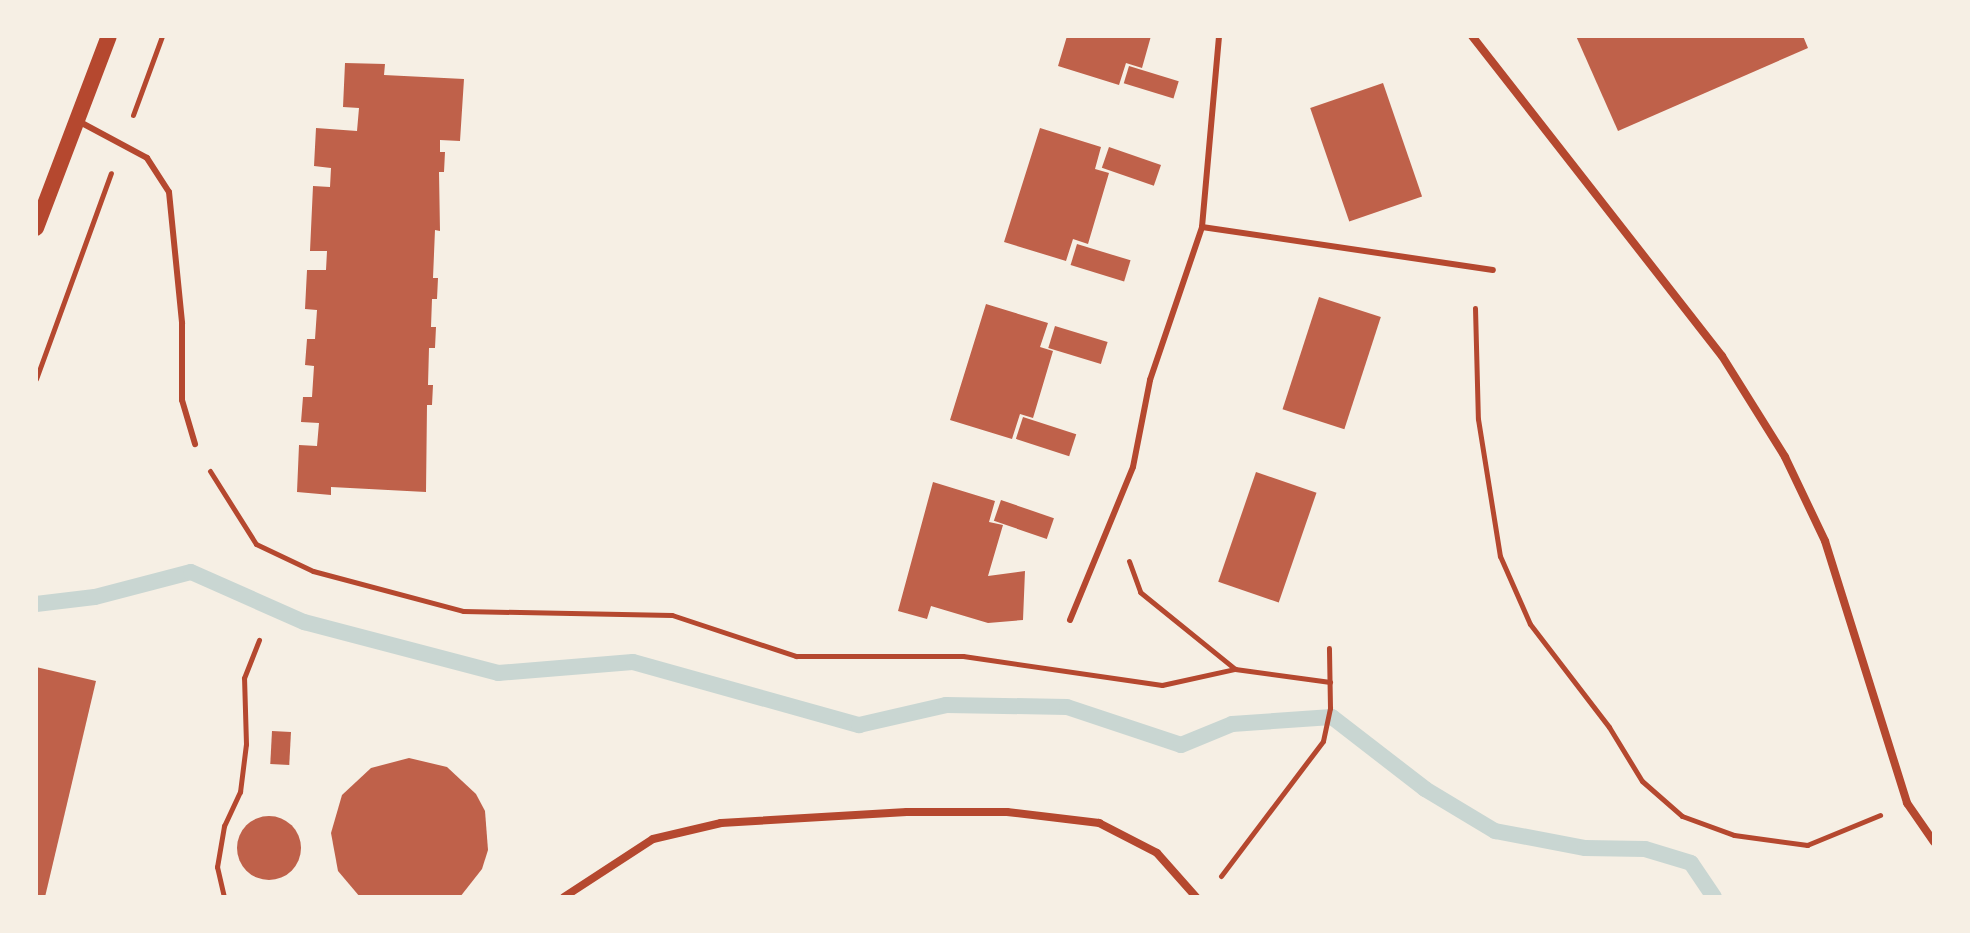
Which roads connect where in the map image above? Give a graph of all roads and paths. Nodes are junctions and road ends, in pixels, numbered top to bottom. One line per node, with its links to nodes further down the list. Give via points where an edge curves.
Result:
1 (109, 36): 5 (main road)
2 (162, 36): 6 (path)
3 (1219, 36): 7 (lane)
4 (1472, 36): 19 (street, via 1722,356 1785,457 1825,541)
5 (77, 120): 6 (lane); 8 (main road)
6 (123, 141): 11 (path); 12 (lane, via 147,158 169,192 182,323 182,400)
7 (1202, 227): 9 (lane); 13 (lane, via 1150,380 1133,467)
8 (36, 228)
9 (1493, 270)
10 (1475, 308): 19 (path, via 1478,419 1500,556 1530,624 1609,727 1642,781 1682,816 1734,835 1807,845)
11 (36, 379)
12 (195, 444): 17 (path, via 256,544 313,571 463,611 672,615 796,656 963,656 1162,685)
13 (1101, 540): 14 (lane); 17 (path, via 1125,552 1140,592)
14 (1070, 620)
15 (259, 640): 22 (path, via 244,678 246,744 240,792 224,826 217,867)
16 (1329, 648): 18 (path)
17 (1235, 669): 18 (path)
18 (1330, 682): 21 (path, via 1323,741)
19 (1907, 803): 20 (street)
20 (1934, 842)
21 (1217, 880)
22 (224, 897)
23 (564, 897): 24 (street, via 653,839 721,823 907,812 1007,812 1099,823 1157,853)
24 (1196, 897)

